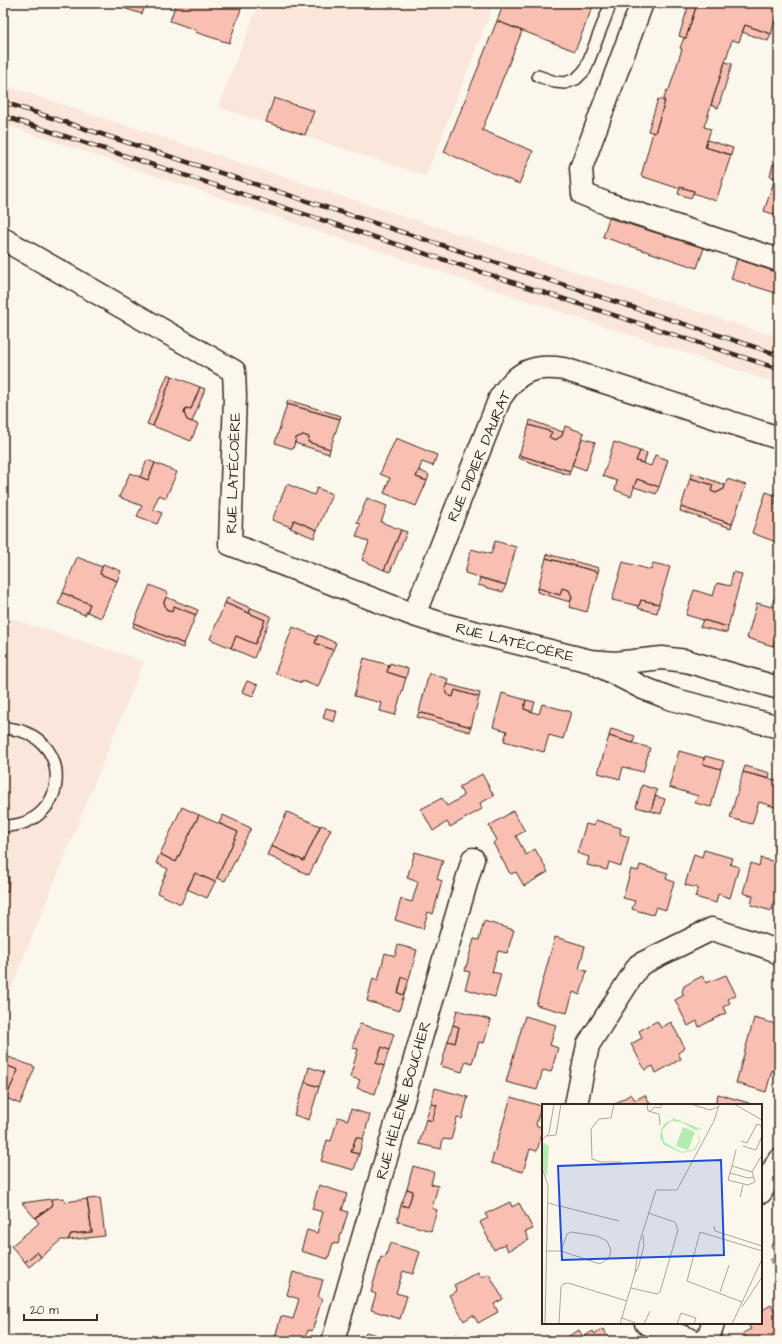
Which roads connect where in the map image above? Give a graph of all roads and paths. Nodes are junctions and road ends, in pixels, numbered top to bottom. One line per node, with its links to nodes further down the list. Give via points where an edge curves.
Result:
1 (611, 3): 3 (lane, via 585,70 576,79 565,83)
2 (642, 3): 5 (street, via 581,168 583,194)
3 (538, 76)
4 (9, 243): 7 (street, RUE LATÉCOÈRE, via 234,372 230,544)
5 (779, 260)
6 (779, 438): 7 (street, RUE DIDIER DAURAT, via 564,369 530,370 509,384 500,398)
7 (414, 615): 8 (street, RUE LATÉCOÈRE)
8 (590, 661): 9 (street, RUE LATÉCOÈRE, via 615,663 662,658 686,661); 10 (street, RUE LATÉCOÈRE, via 643,688 672,699)
9 (779, 688)
10 (779, 727)
11 (3, 728): 12 (lane, via 15,728 38,739 53,759 56,778 52,797 45,808 25,823)
12 (3, 826)
13 (474, 859): 20 (street, RUE HÉLÈNE BOUCHER)
14 (779, 954): 15 (street, via 775,950 712,929 639,965 588,1045)
15 (576, 1104)
16 (779, 1160): 17 (street)
17 (762, 1190)
18 (649, 1324): 21 (street)
19 (713, 1324): 22 (street)
20 (333, 1341)
21 (694, 1341)
22 (707, 1341)

